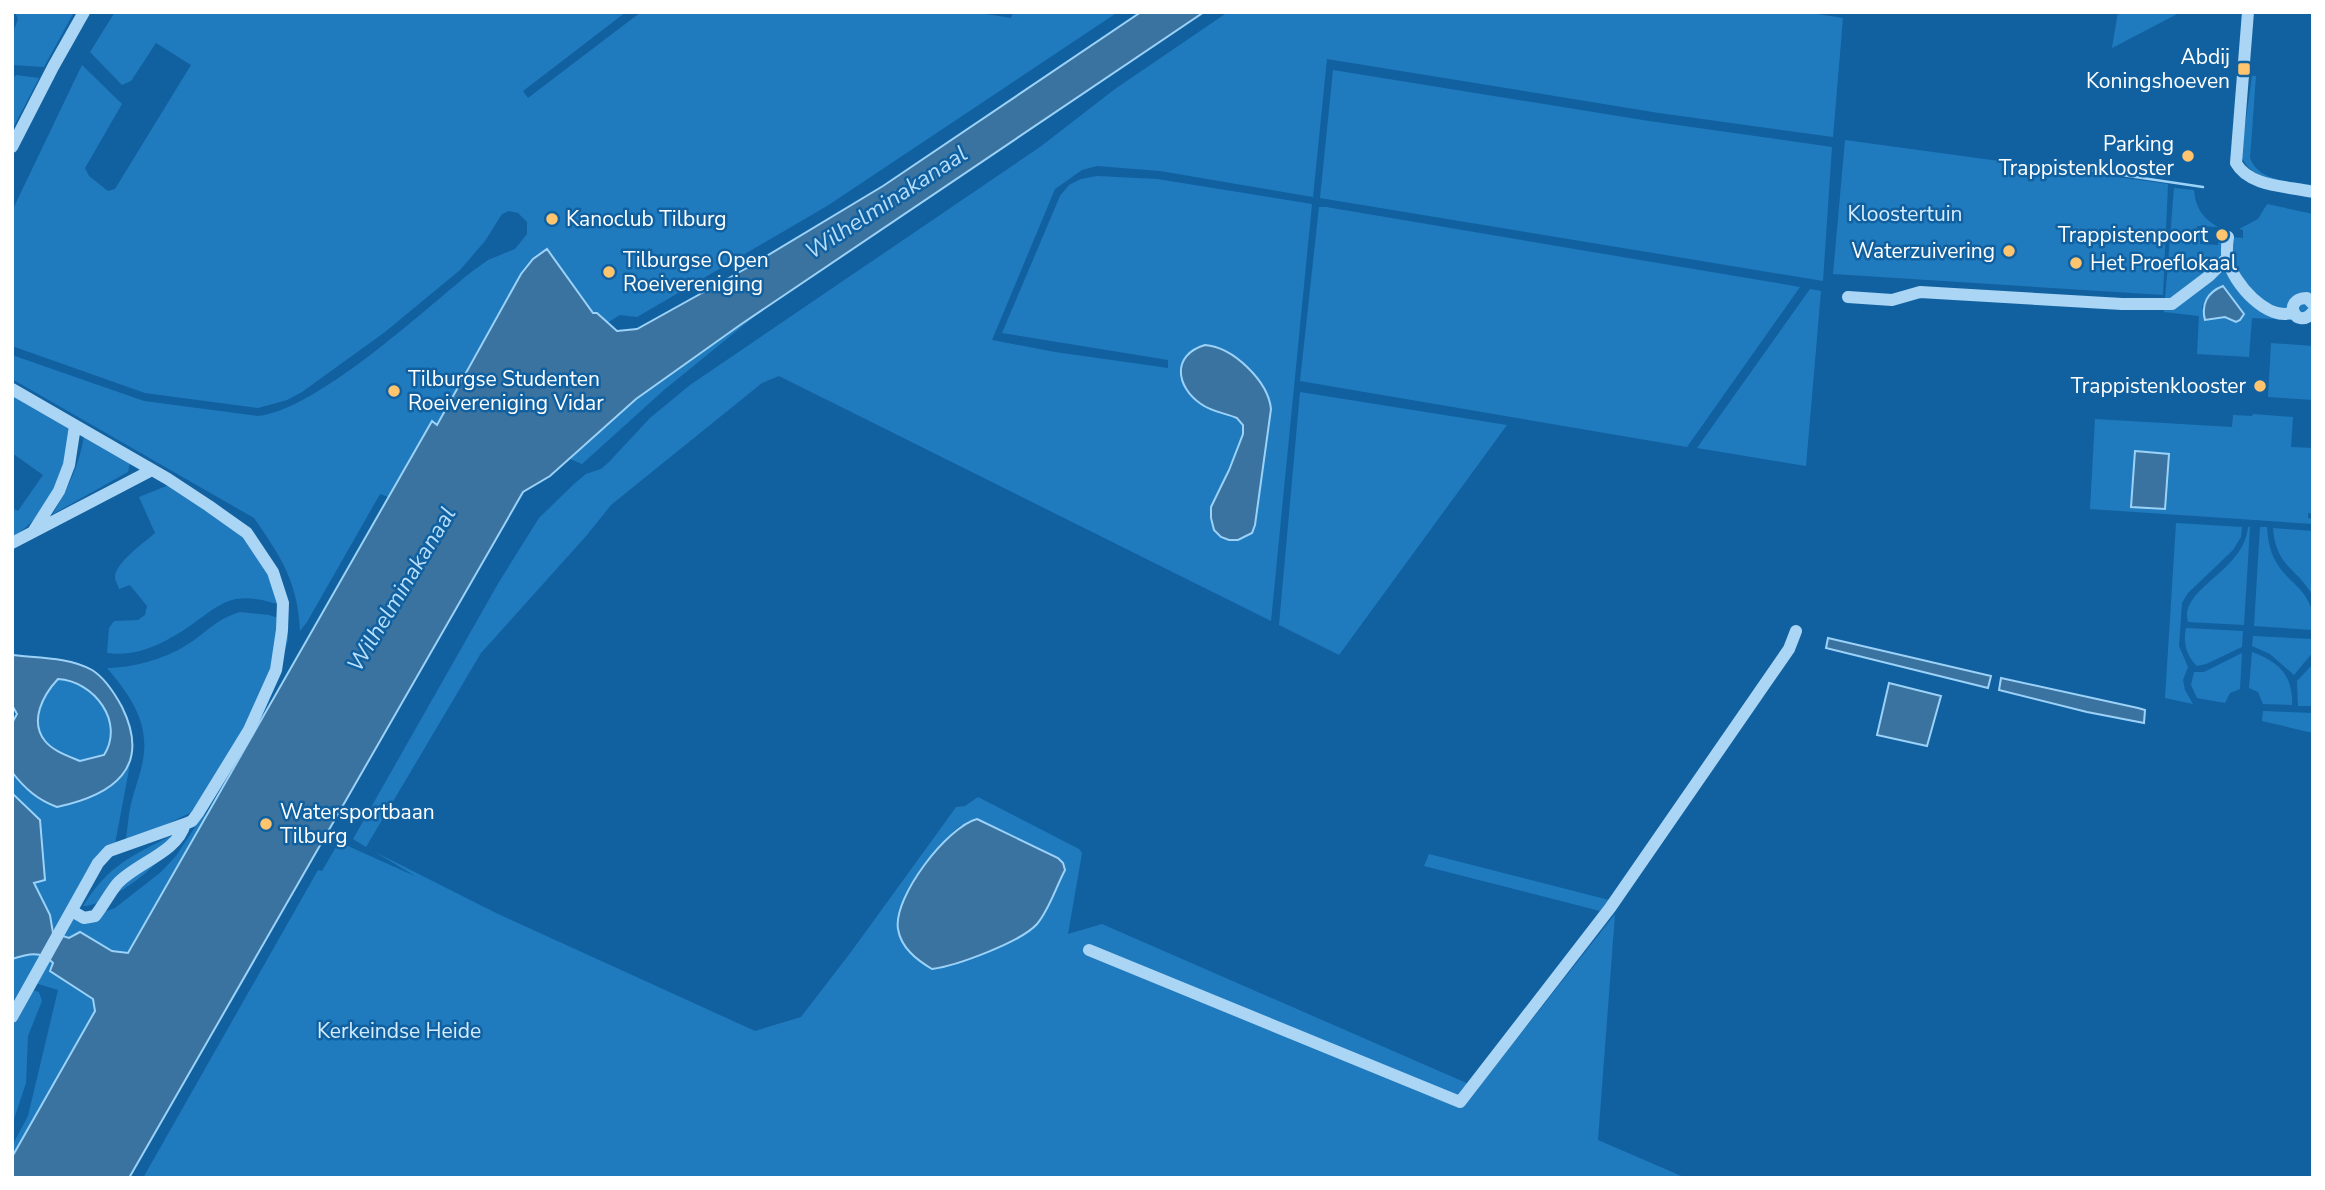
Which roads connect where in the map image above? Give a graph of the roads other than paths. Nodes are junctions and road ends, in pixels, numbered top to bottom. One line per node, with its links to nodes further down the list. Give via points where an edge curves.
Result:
1 (84, 12): 3 (street)
2 (2248, 12): 4 (street, via 2236,163 2254,179)
3 (12, 147)
4 (2313, 192)
5 (2228, 237): 6 (street)
6 (2227, 258): 7 (street, via 2172,304 1920,292 1892,300); 8 (street, via 2256,301 2301,318)
7 (1848, 298)
8 (2312, 312)
9 (12, 389): 10 (street)
10 (75, 426): 11 (street); 12 (street, via 59,491)
11 (152, 470): 12 (street); 15 (street, via 247,533 273,572 283,603 276,670 249,730 198,813)
12 (33, 532): 13 (street)
13 (12, 543)
14 (1796, 631): 17 (street, via 1789,649 1610,908 1460,1102)
15 (185, 824): 16 (street, via 109,851); 16 (street, via 182,834 116,886 95,916 84,918)
16 (72, 911): 18 (street)
17 (1088, 950)
18 (12, 1017)

